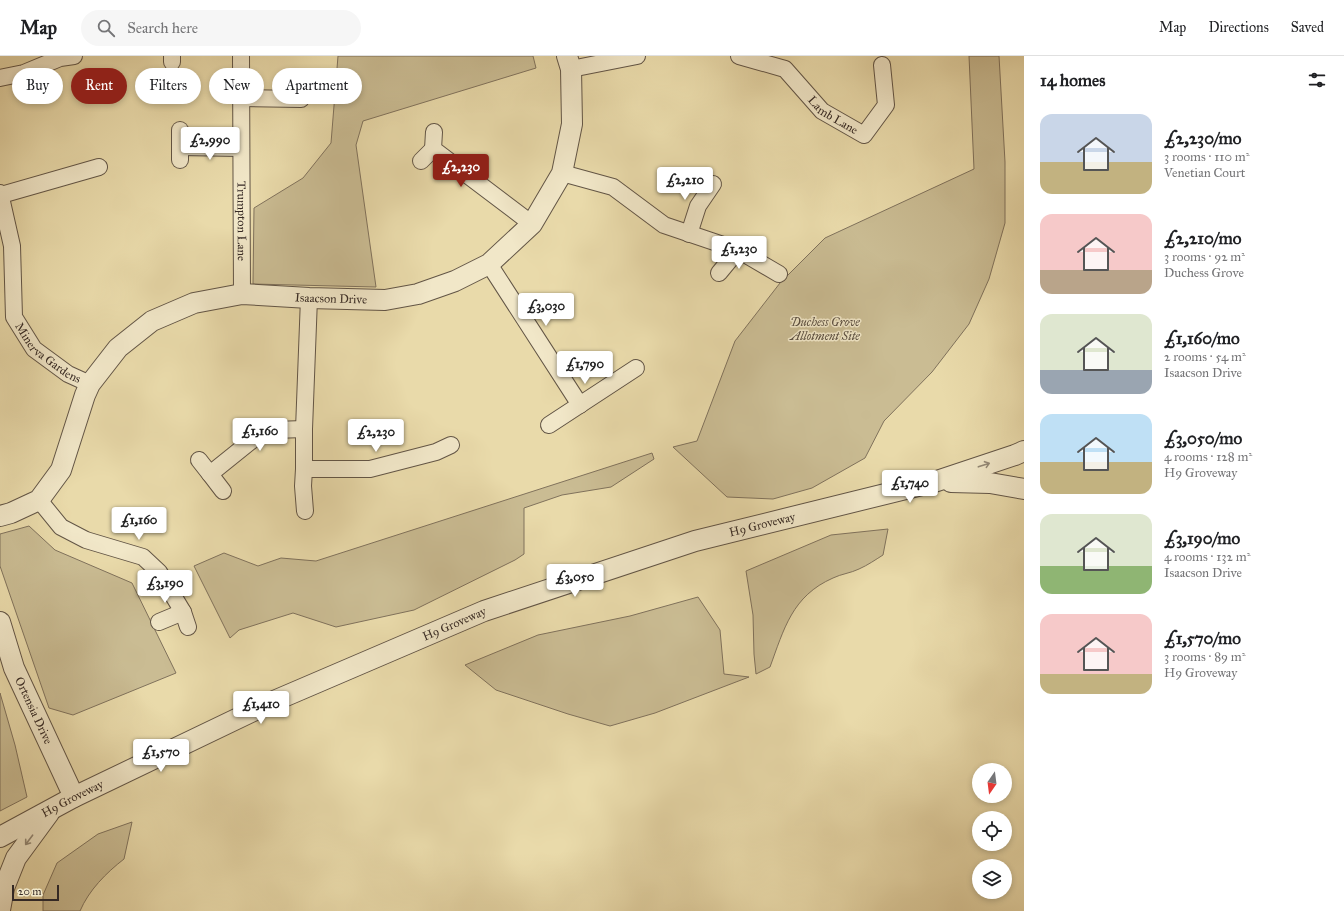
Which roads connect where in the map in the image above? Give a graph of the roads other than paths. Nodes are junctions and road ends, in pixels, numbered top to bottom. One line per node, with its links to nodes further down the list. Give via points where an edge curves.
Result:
1 (241, 56): 7 (street, Trumpton Lane)
2 (637, 56): 5 (street)
3 (739, 56): 6 (street, Lamb Lane, via 785,68 822,111 864,135 886,105)
4 (64, 57): 8 (street, via 24,73)
5 (569, 62): 16 (street, Isaacson Drive, via 572,124)
6 (882, 65)
7 (241, 68)
8 (0, 78)
9 (241, 104): 12 (street, Trumpton Lane)
10 (180, 130): 12 (street, via 180,154)
11 (434, 132): 13 (street)
12 (241, 148): 25 (street, Trumpton Lane)
13 (433, 149): 14 (street); 19 (street)
14 (421, 161)
15 (99, 167): 18 (street, Minerva Gardens)
16 (562, 173): 19 (street, Isaacson Drive); 20 (street, via 613,187 664,225)
17 (713, 184): 20 (street, via 698,206)
18 (1, 194): 28 (street, Minerva Gardens, via 12,246 14,317 34,349 68,374)
19 (532, 224): 22 (street, Isaacson Drive)
20 (689, 234): 21 (street)
21 (738, 250): 23 (street); 24 (street)
22 (489, 264): 26 (street, Isaacson Drive, via 455,281 418,294 385,300); 29 (street)
23 (719, 273)
24 (779, 274)
25 (242, 294): 26 (street, Isaacson Drive); 28 (street, Isaacson Drive, via 194,303 152,321 118,348)
26 (309, 298): 31 (street)
27 (636, 368): 29 (street)
28 (90, 384): 40 (street, Isaacson Drive, via 61,470)
29 (580, 405): 30 (street)
30 (549, 425)
31 (304, 428): 35 (street); 36 (street, via 274,430 256,437)
32 (451, 444): 35 (street, via 436,452 370,469)
33 (1024, 451): 37 (street, H9 Groveway, one-way to 33)
34 (199, 460): 36 (street)
35 (304, 469): 41 (street)
36 (210, 474): 39 (street)
37 (934, 482): 38 (street, H9 Groveway, via 990,483); 47 (street, H9 Groveway, via 695,542 484,611 274,701)
38 (1024, 489)
39 (223, 491)
40 (39, 500): 42 (street, Isaacson Drive); 43 (street, via 61,527 86,540 143,557 159,572)
41 (305, 511)
42 (0, 516)
43 (183, 612): 45 (street); 46 (street)
44 (0, 622): 47 (street, Ortensia Drive, via 14,668)
45 (159, 622)
46 (188, 627)
47 (74, 797): 48 (street, H9 Groveway)
48 (52, 808): 49 (street, H9 Groveway); 50 (street, one-way to 50, via 16,858 4,888)
49 (0, 837)
50 (0, 910)

